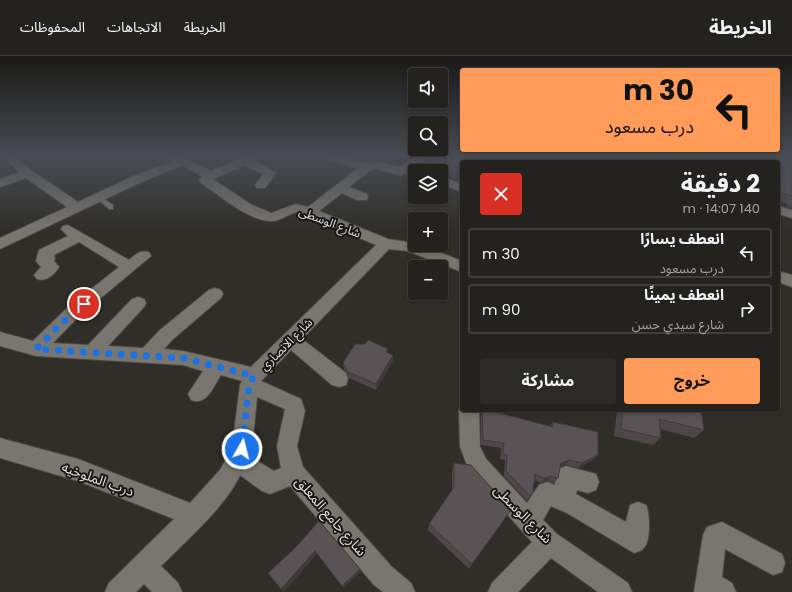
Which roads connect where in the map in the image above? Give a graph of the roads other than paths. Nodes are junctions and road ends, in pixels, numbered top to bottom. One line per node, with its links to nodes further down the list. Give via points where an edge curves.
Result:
1 (39, 181): 12 (street)
2 (131, 181): 10 (street)
3 (212, 181): 15 (street, شارع الوسطى, via 258,214 279,215 294,208)
4 (264, 181): 7 (street)
5 (349, 181): 9 (street)
6 (448, 183): 8 (street)
7 (261, 185)
8 (460, 187)
9 (340, 188): 11 (street); 15 (street)
10 (98, 197): 12 (street); 13 (lane)
11 (362, 197)
12 (76, 207): 17 (street)
13 (111, 207)
14 (780, 211): 16 (street)
15 (310, 212): 18 (street, شارع الوسطى)
16 (792, 214)
17 (0, 244)
18 (386, 244): 20 (street, شارع الوسطى, via 409,246); 28 (street, شارع الانصاري)
19 (144, 256): 21 (street)
20 (460, 266)
21 (130, 267): 22 (street, via 74,233 44,254 48,258 44,261 51,267); 29 (street, via 72,313)
22 (42, 275)
23 (780, 277): 24 (street)
24 (792, 281)
25 (215, 294): 31 (street)
26 (138, 303): 30 (street)
27 (0, 339): 29 (street)
28 (291, 340): 33 (street); 34 (street, شارع الانصاري)
29 (36, 349): 30 (street)
30 (92, 352): 31 (street)
31 (148, 355): 32 (street, via 183,358)
32 (217, 366): 34 (street); 35 (street)
33 (339, 379)
34 (251, 381): 38 (street, via 244,437); 39 (street, شارع جامع المعلق, via 294,405 295,411 286,446)
35 (198, 394)
36 (469, 412): 44 (street, شارع الوسطى, via 470,447 478,466)
37 (0, 448): 43 (street, درب الملوخيه, via 78,470)
38 (238, 461): 39 (street, via 270,482 276,482); 43 (street, via 228,478)
39 (293, 473): 51 (street, شارع جامع المعلق, via 383,576)
40 (588, 482): 41 (street, via 566,478)
41 (565, 500): 42 (street, via 634,541); 44 (street, via 547,493)
42 (638, 513)
43 (194, 516): 47 (street)
44 (528, 522): 45 (street, شارع الوسطى)
45 (549, 542): 52 (street); 53 (street, شارع الوسطى)
46 (773, 562): 48 (street, via 722,534 715,535)
47 (144, 566): 49 (street); 50 (street)
48 (713, 589)
49 (118, 592)
50 (169, 592)
51 (402, 592)
52 (501, 592)
53 (618, 592)

